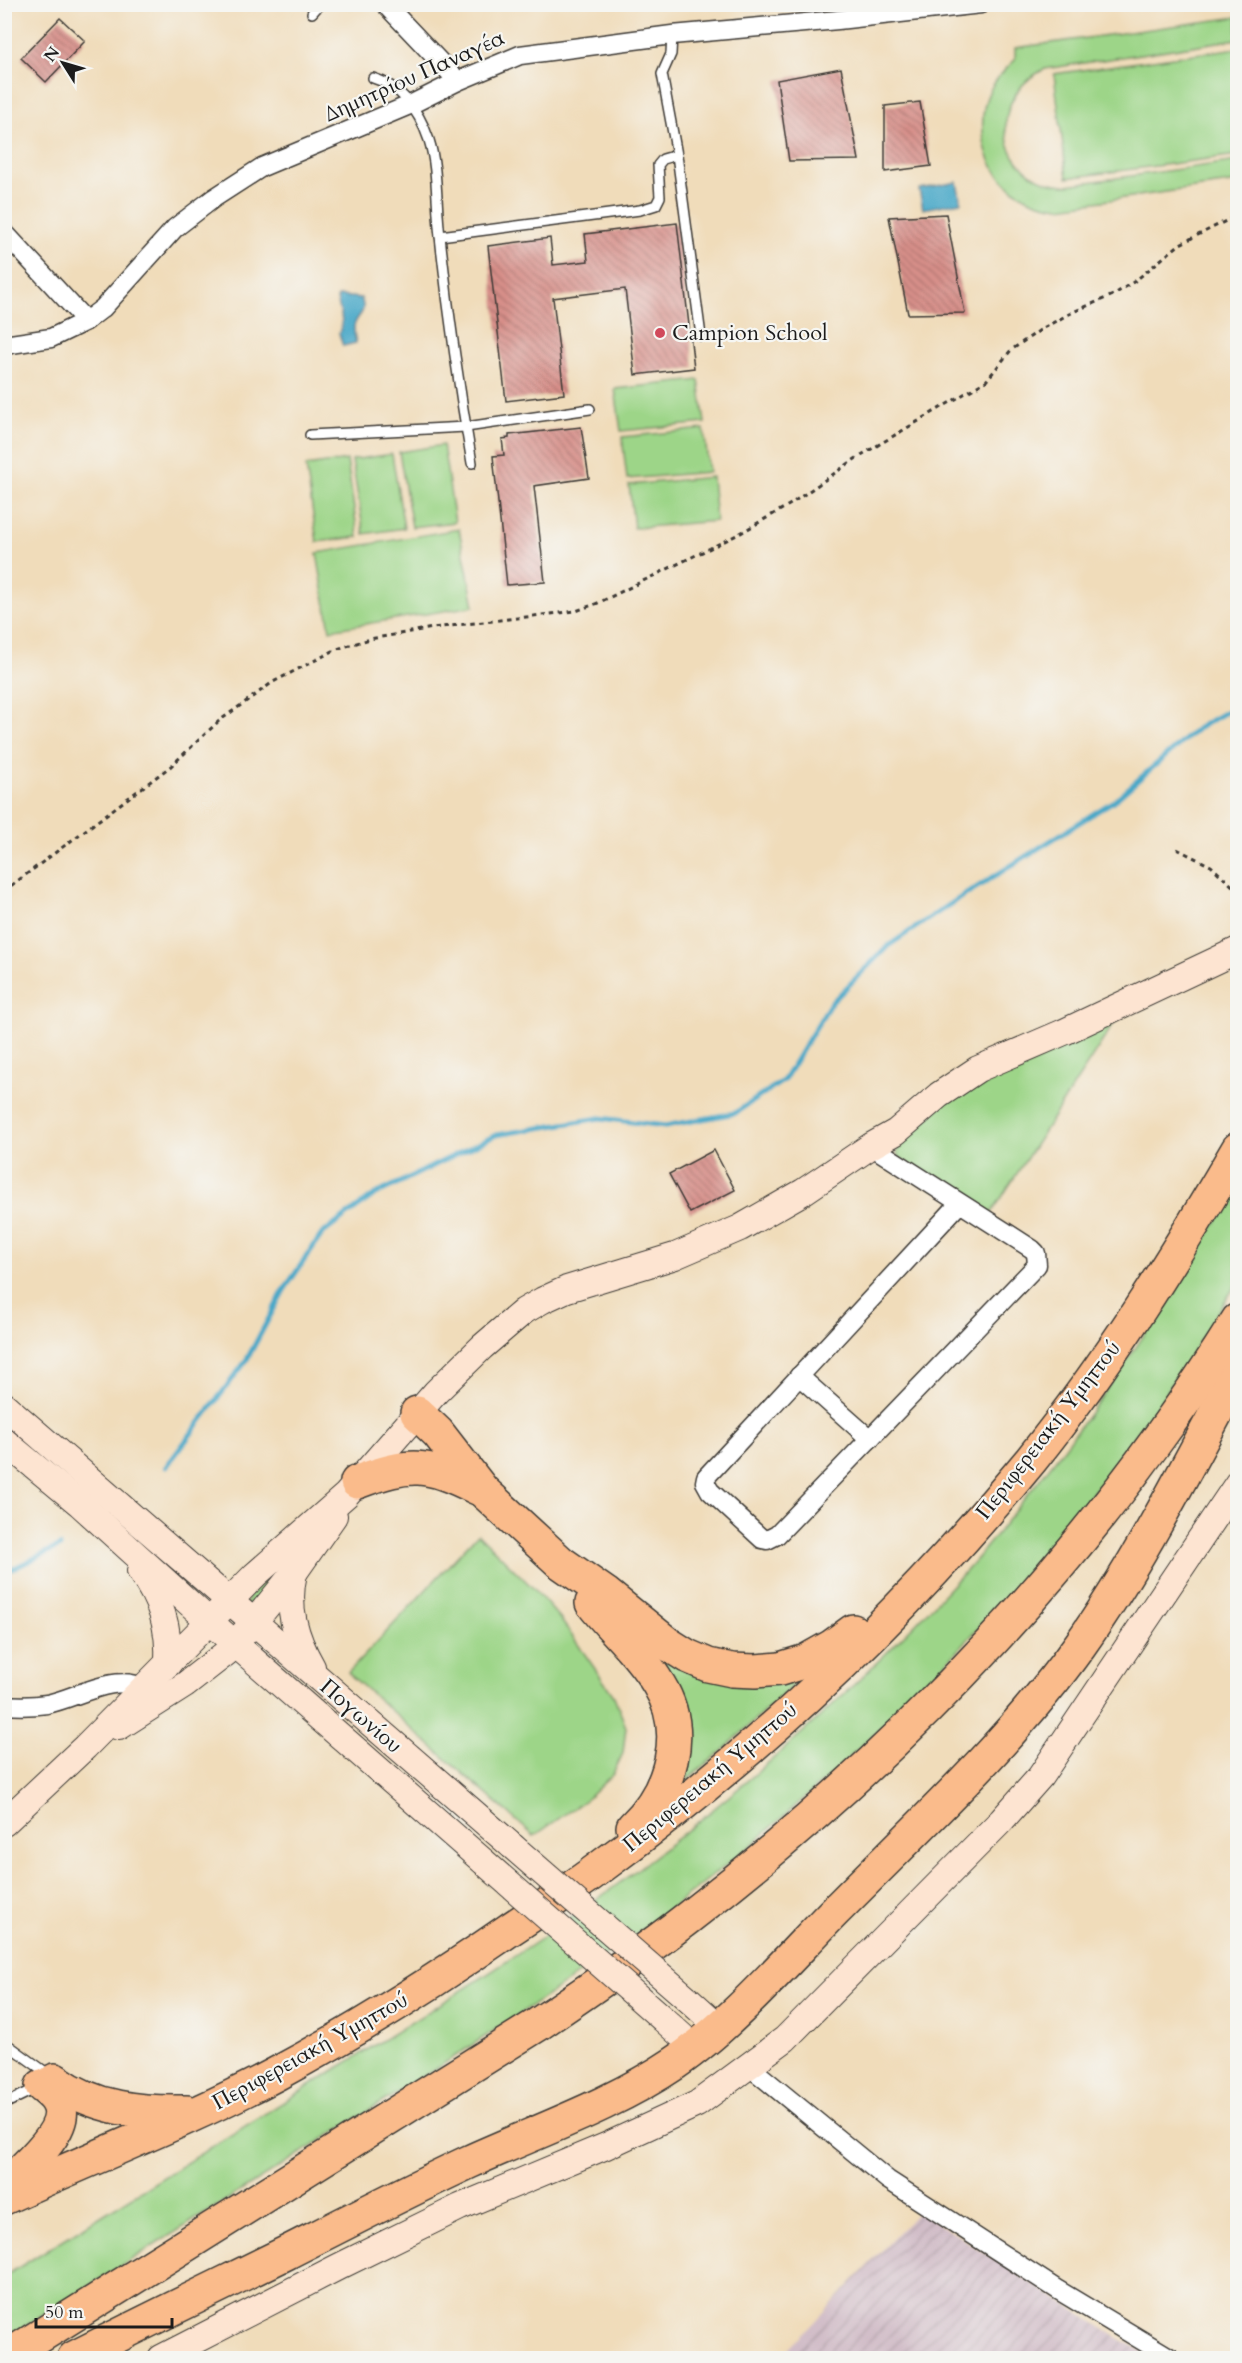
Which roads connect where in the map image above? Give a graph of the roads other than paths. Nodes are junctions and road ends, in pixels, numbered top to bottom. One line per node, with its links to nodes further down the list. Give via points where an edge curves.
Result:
1 (320, 4): 4 (lane)
2 (386, 4): 7 (street)
3 (981, 4): 5 (street, Δημητρίου Παναγέα)
4 (312, 13)
5 (672, 35): 7 (street, Δημητρίου Παναγέα, via 520,55); 9 (lane, via 671,54 662,74)
6 (373, 78): 8 (lane, via 399,90)
7 (458, 81): 8 (street, Δημητρίου Παναγέα)
8 (412, 104): 11 (lane, via 429,140); 12 (street, Δημητρίου Παναγέα, via 262,167 214,198 175,228 103,308)
9 (677, 155): 11 (lane, via 660,161 660,197 648,209); 13 (lane)
10 (4, 232): 12 (street)
11 (440, 236): 16 (lane)
12 (86, 321): 14 (street, Δημητρίου Παναγέα, via 51,338)
13 (701, 336)
14 (4, 345)
15 (590, 409): 16 (lane)
16 (466, 427): 17 (lane); 18 (lane)
17 (310, 435)
18 (472, 463)
19 (1238, 950): 20 (street, via 978,1069 896,1132)
20 (871, 1146): 22 (street); 27 (street, via 803,1192 720,1238 543,1299 482,1347)
21 (1238, 1149): 34 (highway, Περιφερειακή Υμηττού, via 1152,1291 1094,1376 1034,1456)
22 (960, 1203): 25 (street); 28 (street, via 1032,1249 1037,1265)
23 (1238, 1320): 59 (highway, via 1132,1474 1030,1600 900,1734 762,1859 689,1917 537,2025)
24 (1238, 1372): 48 (highway, via 1116,1591 1038,1699 978,1766)
25 (799, 1376): 28 (street); 28 (street, via 706,1477 710,1491 758,1536 767,1540 777,1535)
26 (4, 1405): 37 (street, Πογωνίου)
27 (411, 1419): 31 (highway, via 428,1456); 32 (street)
28 (870, 1440)
29 (4, 1441): 33 (street, Πογωνίου)
30 (1238, 1483): 53 (street, via 1040,1777 993,1830 785,2039)
31 (470, 1484): 32 (highway, via 442,1471 416,1466 378,1474); 35 (highway)
32 (351, 1489): 36 (street); 37 (street)
33 (115, 1537): 38 (street, Πογωνίου); 41 (street, via 159,1602 168,1633)
34 (945, 1559): 35 (highway, via 898,1589 831,1647 806,1661 755,1671 708,1665 687,1656); 47 (highway, Περιφερειακή Υμηττού, via 876,1631 722,1771)
35 (560, 1562): 47 (highway, via 660,1686 673,1721 674,1742 672,1764 655,1803)
36 (294, 1573): 39 (street); 42 (street, via 290,1597 293,1622 306,1656)
37 (231, 1600): 38 (street); 39 (street, Πογωνίου)
38 (210, 1622): 40 (street, Πογωνίου); 41 (street)
39 (254, 1622): 40 (street); 42 (street, Πογωνίου)
40 (235, 1643): 45 (street, via 185,1685); 50 (street, Πογωνίου, bridge)
41 (168, 1664): 43 (street)
42 (322, 1682): 48 (street, Πογωνίου, bridge)
43 (144, 1688): 44 (street, via 117,1684 48,1703); 45 (street)
44 (4, 1705)
45 (85, 1747): 46 (street)
46 (4, 1823)
47 (562, 1894): 56 (highway, Περιφερειακή Υμηττού, via 425,1986 278,2073)
48 (719, 2027): 50 (highway)
49 (4, 2042): 51 (lane)
50 (695, 2048): 60 (highway, via 625,2091 467,2163)
51 (15, 2050): 52 (lane); 54 (lane)
52 (4, 2055)
53 (750, 2067): 61 (street, via 697,2104 460,2207); 62 (street, via 888,2180)
54 (49, 2083): 55 (lane); 56 (highway, via 115,2108); 57 (highway, via 59,2104 61,2117 57,2128 45,2146)
55 (4, 2104)
56 (201, 2112): 58 (highway, Περιφερειακή Υμηττού)
57 (4, 2187)
58 (4, 2198)
59 (5, 2358)
60 (74, 2358)
61 (160, 2358)
62 (1171, 2358)

